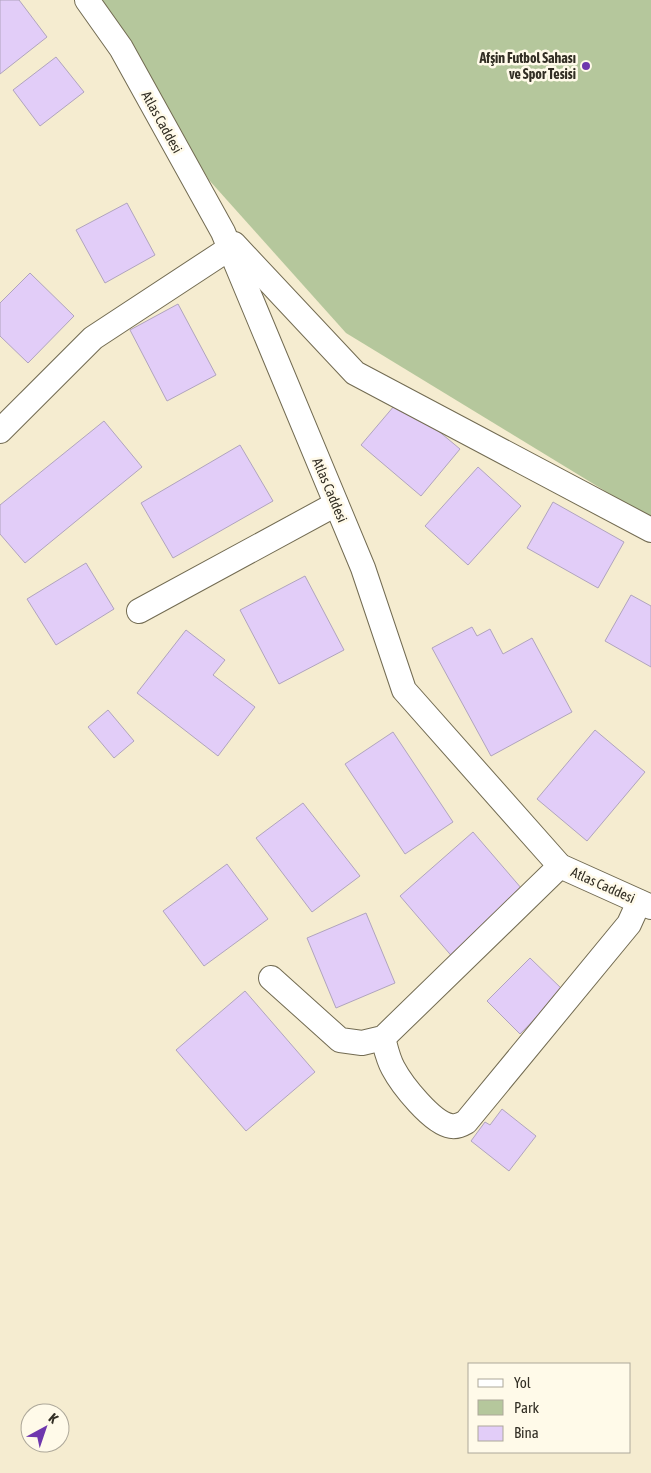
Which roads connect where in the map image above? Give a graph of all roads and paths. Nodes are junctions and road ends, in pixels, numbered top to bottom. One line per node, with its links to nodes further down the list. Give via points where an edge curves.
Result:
1 (87, 0): 2 (street, Atlas Caddesi, via 121,48)
2 (226, 240): 3 (street, via 93,338); 4 (street, Atlas Caddesi); 5 (street, via 354,373)
3 (0, 431)
4 (336, 504): 6 (street); 7 (street, Atlas Caddesi, via 363,568 404,690)
5 (651, 530)
6 (139, 611)
7 (560, 866): 8 (street, Atlas Caddesi); 10 (street)
8 (645, 904): 10 (street, via 460,1126 448,1125 414,1098 393,1067)
9 (271, 978): 10 (street, via 340,1040 362,1043)
10 (383, 1038)

